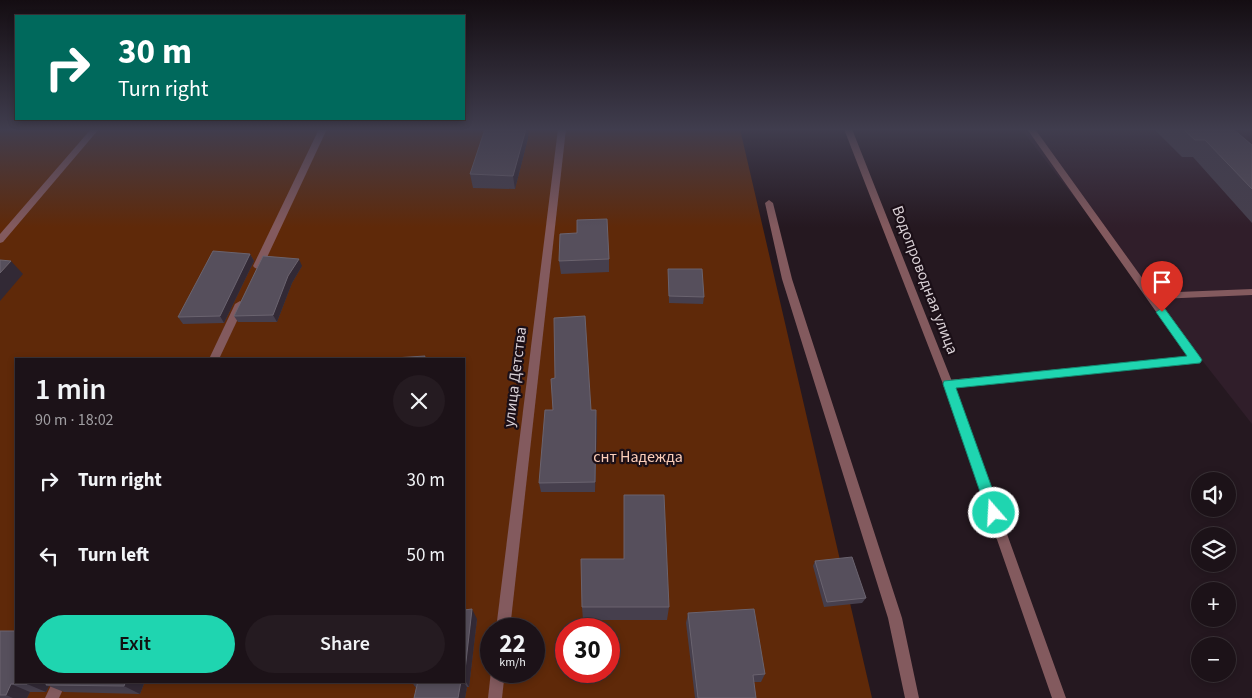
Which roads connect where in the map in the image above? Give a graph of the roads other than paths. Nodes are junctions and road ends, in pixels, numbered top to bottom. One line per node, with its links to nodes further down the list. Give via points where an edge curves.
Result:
1 (67, 162): 7 (street)
2 (308, 162): 8 (street)
3 (558, 162): 14 (street, улица Детства)
4 (861, 162): 13 (street, Водопроводная улица)
5 (1054, 162): 10 (street)
6 (769, 203): 19 (street, via 787,279 895,618)
7 (0, 240)
8 (255, 272)
9 (1252, 292): 10 (street)
10 (1150, 296): 13 (street, via 1196,360)
11 (243, 298): 12 (street)
12 (214, 358)
13 (948, 384): 20 (street, Водопроводная улица)
14 (504, 618)
15 (59, 683): 17 (street)
16 (497, 683): 18 (street)
17 (52, 698)
18 (495, 698)
19 (912, 698)
20 (1059, 698)

